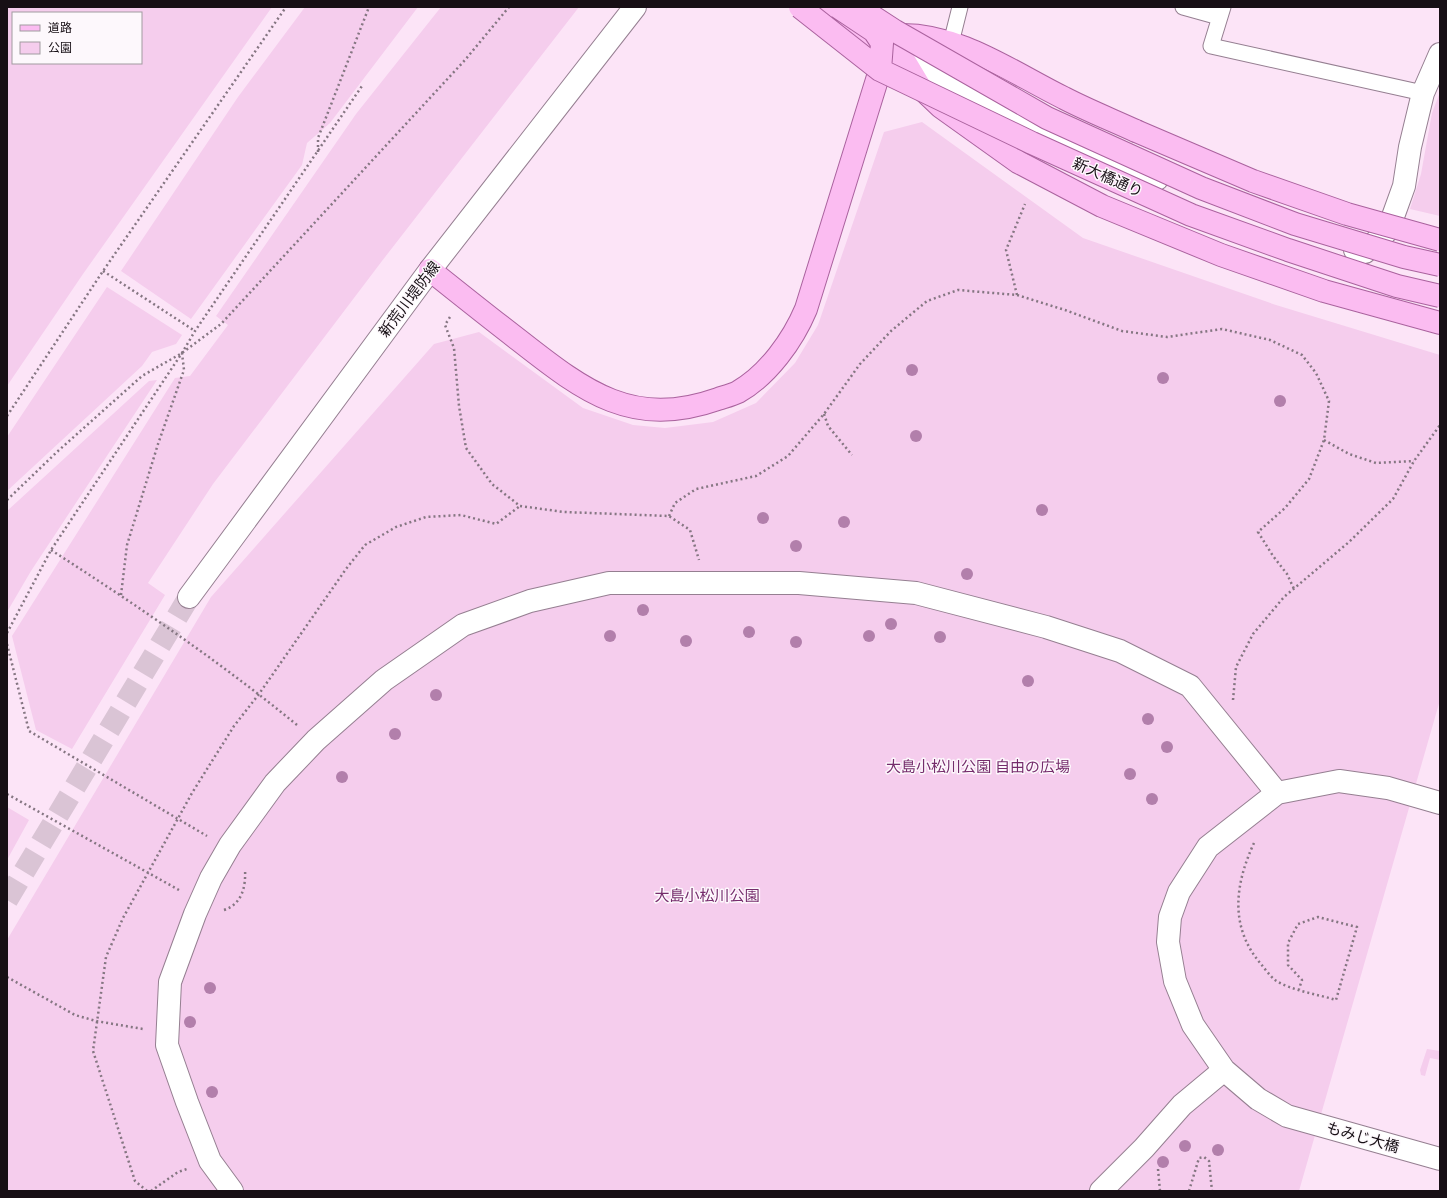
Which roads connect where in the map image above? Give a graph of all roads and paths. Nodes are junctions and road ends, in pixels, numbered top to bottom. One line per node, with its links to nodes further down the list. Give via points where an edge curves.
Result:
1 (286, 7): 24 (path)
2 (369, 7): 19 (path, via 318,138)
3 (509, 7): 30 (path, via 465,60 221,324)
4 (635, 7): 23 (street, 新荒川堤防線)
5 (800, 7): 16 (main road, 新大橋通り, bridge)
6 (820, 7): 12 (main road)
7 (838, 7): 16 (main road, bridge, via 874,32 882,43)
8 (858, 7): 22 (main road, 新大橋通り, bridge, via 1047,118 1201,188 1295,224 1404,257)
9 (960, 7): 13 (lane)
10 (1183, 7): 11 (lane)
11 (1221, 12): 18 (lane, via 1211,46)
12 (863, 36): 13 (main road, via 915,34); 15 (main road)
13 (951, 43): 21 (main road, bridge, via 993,60 1065,99 1253,181 1347,214)
14 (1440, 54): 18 (street)
15 (902, 57): 18 (street, via 1103,157 1187,192 1329,244 1365,252 1388,230 1395,211 1404,186); 28 (main road, via 920,87 941,106 1018,162 1102,206 1221,254 1324,291)
16 (880, 70): 23 (main road, via 798,328 774,361 738,392 686,409 651,410 625,405 596,395 567,378); 26 (main road, 新大橋通り, bridge, via 1032,143 1192,215 1302,255 1397,286)
17 (362, 86): 19 (path)
18 (1423, 93)
19 (318, 152): 29 (path)
20 (1024, 204): 25 (path, via 1006,250)
21 (1440, 240)
22 (1440, 265)
23 (430, 270): 44 (street, 新荒川堤防線)
24 (103, 271): 29 (path); 32 (path)
25 (1017, 295): 31 (path, via 958,290 927,301 891,331 860,364); 34 (path, via 1122,331 1167,336 1222,329 1270,340 1302,355 1316,373 1329,401)
26 (1440, 296)
27 (450, 317): 38 (path, via 445,324 454,348 466,448 492,484)
28 (1440, 323)
29 (195, 331): 30 (path)
30 (182, 353): 37 (path, via 142,376); 40 (path); 43 (path, via 184,370 158,444 128,545)
31 (824, 414): 35 (path, via 828,426); 39 (path, via 788,456 756,476 696,489 676,504)
32 (7, 416)
33 (1440, 425): 36 (path)
34 (1324, 440): 36 (path, via 1349,454 1376,463); 42 (path, via 1309,479 1286,508 1258,532 1288,574)
35 (852, 455)
36 (1414, 461): 42 (path, via 1393,499 1349,542)
37 (7, 500)
38 (520, 506): 39 (path, via 564,512); 47 (path, via 496,524 461,515 426,517 396,526 365,545)
39 (669, 516): 41 (path, via 690,530)
40 (51, 550): 43 (path); 45 (path)
41 (704, 582): 48 (street, via 799,583 916,593 1046,627 1120,651 1190,686); 49 (street, via 609,584 530,601 463,625 384,680)
42 (1294, 589): 48 (path, via 1253,634 1236,667)
43 (121, 595): 47 (path)
44 (189, 597)
45 (7, 632)
46 (7, 644): 53 (path, via 29,731)
47 (259, 694): 49 (path); 53 (path, via 234,726)
48 (1229, 734): 50 (street)
49 (316, 740): 55 (street, via 275,784)
50 (1276, 793): 52 (street, via 1339,781 1388,788); 62 (street, もみじ大橋, via 1208,847 1179,892 1170,917 1168,942 1175,981 1193,1025)
51 (7, 794): 56 (path)
52 (1440, 803)
53 (178, 819): 55 (path); 56 (path)
54 (1257, 836): 59 (path, via 1238,890 1239,922 1251,952 1274,979)
55 (228, 848): 57 (street); 57 (path, via 240,856 245,866 246,881 241,895 234,906 224,910 214,909)
56 (148, 873): 57 (path); 60 (path, via 123,918 106,957)
57 (200, 902): 61 (street, via 170,982)
58 (7, 977): 60 (path, via 76,1015)
59 (1299, 989): 59 (path, via 1336,1000 1357,927 1318,917 1298,924 1288,943 1288,965 1302,980)
60 (96, 1021): 61 (path, via 140,1028); 65 (path, via 93,1051 102,1082 136,1181)
61 (168, 1028): 64 (street, via 167,1044)
62 (1224, 1070): 63 (street, もみじ大橋, via 1258,1099 1287,1116); 68 (street, via 1182,1105)
63 (1440, 1159)
64 (210, 1161): 66 (path, via 178,1172); 67 (street)
65 (147, 1191)
66 (151, 1191)
67 (232, 1191)
68 (1101, 1191)
69 (1189, 1191): 70 (path, via 1199,1158 1204,1157 1209,1161)
70 (1212, 1191)

